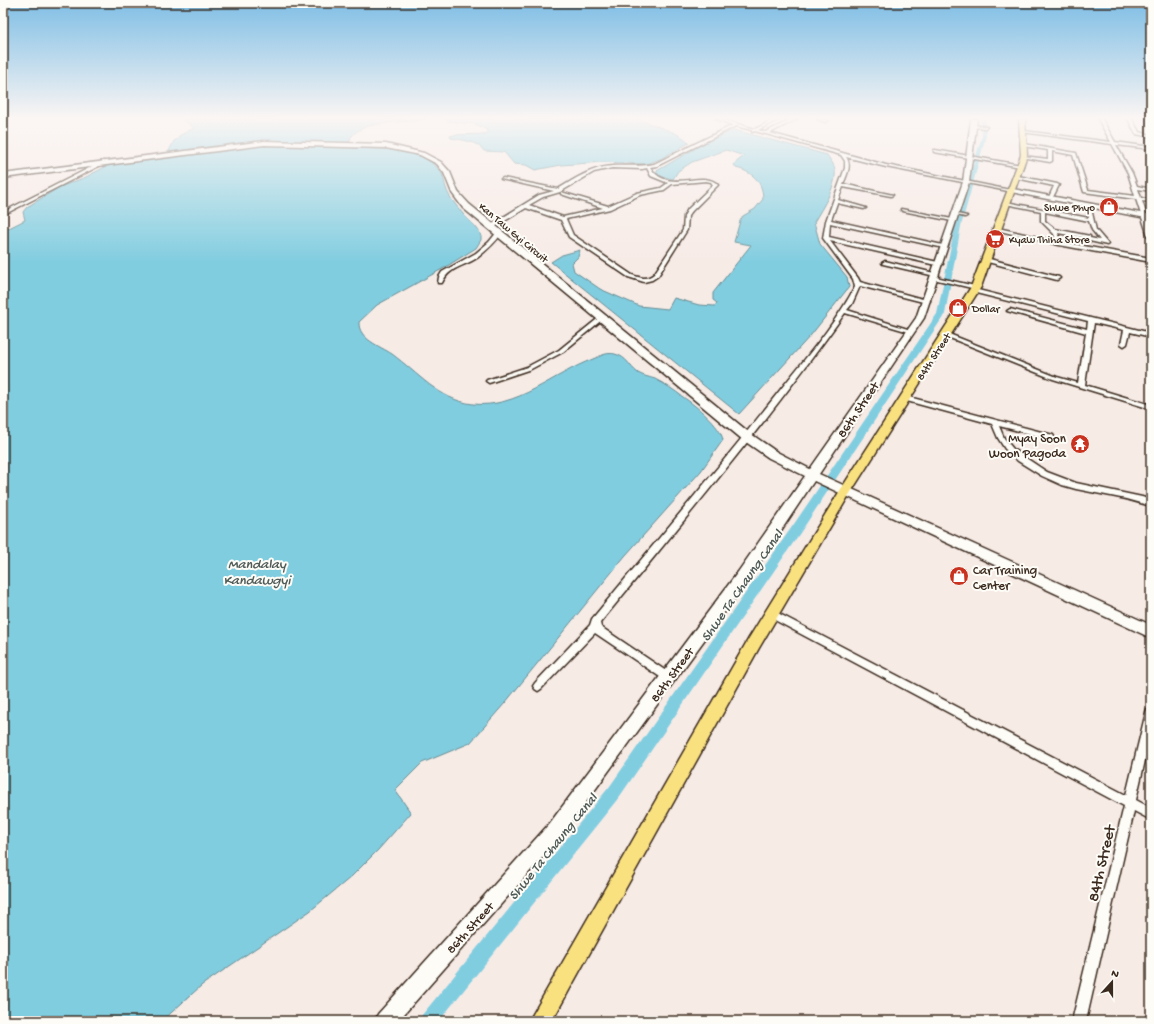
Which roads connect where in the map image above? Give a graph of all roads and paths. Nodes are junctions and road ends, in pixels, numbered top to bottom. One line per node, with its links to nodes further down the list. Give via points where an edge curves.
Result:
1 (72, 167): 11 (street, Kan Taw Gyi Circuit)
2 (96, 167): 33 (street)
3 (442, 167): 41 (street, Kan Taw Gyi Circuit, via 458,198)
4 (648, 167): 14 (street, via 653,176); 20 (street, via 612,167 598,170 588,173)
5 (846, 167): 16 (street)
6 (890, 167): 15 (street)
7 (973, 167): 15 (street, 86th Street)
8 (1021, 167): 12 (main road, 84th Street)
9 (1079, 167): 23 (street, via 1086,191)
10 (1127, 167): 17 (street)
11 (3, 176)
12 (1018, 177): 18 (main road, 84th Street); 22 (street, via 1057,185)
13 (503, 179): 20 (street)
14 (671, 183): 29 (street, via 664,188 639,194); 37 (street, via 706,180 716,185 690,210 686,216 685,230 656,276 650,280 630,276 571,236 565,221)
15 (970, 183): 18 (street); 34 (street, 86th Street)
16 (841, 185): 21 (street); 24 (street)
17 (1134, 188): 19 (street); 23 (street)
18 (1012, 190): 22 (street); 26 (main road, 84th Street)
19 (1151, 190)
20 (561, 192): 28 (street, via 552,193); 29 (street)
21 (891, 195)
22 (1051, 197): 27 (street)
23 (1138, 198): 25 (street); 35 (street)
24 (835, 201): 30 (street); 39 (street)
25 (1151, 201)
26 (1008, 203): 32 (street); 40 (main road, 84th Street)
27 (1088, 205): 35 (street); 38 (street)
28 (529, 207): 37 (street); 41 (street)
29 (608, 208): 37 (street)
30 (864, 208)
31 (903, 210): 34 (street)
32 (1043, 212): 38 (street); 42 (street, via 1043,221)
33 (3, 214)
34 (959, 216): 47 (street, 86th Street)
35 (1143, 216): 36 (street); 43 (street)
36 (1151, 217)
37 (561, 218)
38 (1091, 220): 46 (street, via 1094,230)
39 (828, 221): 44 (street); 47 (street)
40 (998, 229): 45 (street); 49 (main road, 84th Street)
41 (495, 230): 54 (street, via 489,245 473,258 448,271 441,277); 60 (street, Kan Taw Gyi Circuit)
42 (1052, 230): 45 (street); 46 (street)
43 (1151, 236)
44 (826, 238): 52 (street); 55 (street)
45 (1059, 243): 48 (street)
46 (1104, 243): 48 (street)
47 (944, 246): 52 (street, 86th Street)
48 (1114, 253): 50 (street)
49 (986, 260): 53 (street); 56 (main road, 84th Street)
50 (1151, 260)
51 (885, 263): 52 (street)
52 (938, 274): 56 (street, via 949,281); 57 (street, 86th Street)
53 (1057, 278)
54 (440, 282)
55 (857, 283): 57 (street); 58 (street, via 858,287)
56 (974, 289): 61 (street); 65 (main road, 84th Street)
57 (927, 301): 63 (street, 86th Street)
58 (844, 311): 63 (street); 73 (street)
59 (1010, 311): 64 (street)
60 (601, 318): 68 (street, via 561,351 529,368); 73 (street, Kan Taw Gyi Circuit)
61 (1091, 320): 62 (street); 64 (street)
62 (1127, 330): 66 (street); 67 (street)
63 (911, 331): 75 (street, 86th Street)
64 (1089, 332): 69 (street)
65 (947, 335): 69 (street); 70 (main road, 84th Street)
66 (1151, 335)
67 (1124, 344)
68 (488, 381)
69 (1081, 386): 71 (street)
70 (905, 398): 72 (street); 76 (main road, 84th Street)
71 (1151, 407)
72 (995, 422): 74 (street); 77 (street, via 997,432 1013,454 1054,479 1118,492)
73 (747, 437): 75 (street, Kan Taw Gyi Circuit, via 773,455); 79 (street, via 598,619)
74 (1050, 437)
75 (812, 476): 76 (street, Kan Taw Gyi Circuit); 81 (street, 86th Street)
76 (844, 492): 78 (main road, 84th Street); 80 (street, Kan Taw Gyi Circuit)
77 (1151, 503)
78 (772, 614): 84 (street); 87 (main road, 84th Street)
79 (595, 626): 81 (street); 82 (street)
80 (1151, 632)
81 (669, 678): 86 (street, 86th Street, via 556,829)
82 (538, 686)
83 (1151, 712): 84 (street, 84th Street)
84 (1131, 802): 85 (street); 88 (street, 84th Street)
85 (1151, 814)
86 (385, 1021)
87 (540, 1021)
88 (1079, 1021)

